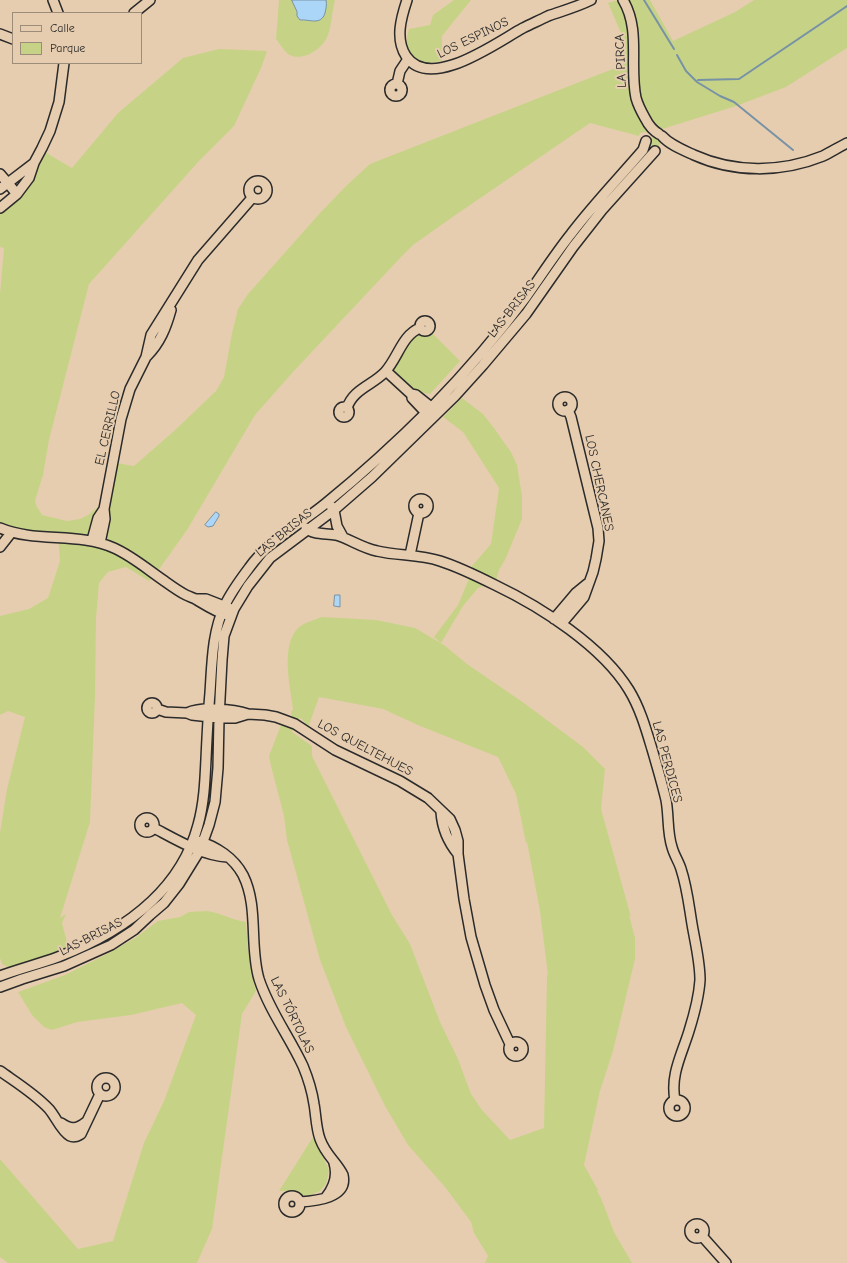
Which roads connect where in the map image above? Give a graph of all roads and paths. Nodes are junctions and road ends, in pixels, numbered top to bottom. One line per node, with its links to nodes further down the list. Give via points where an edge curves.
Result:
1 (53, 0): 7 (street)
2 (150, 0): 8 (street)
3 (407, 0): 11 (street, via 399,35 402,49)
4 (598, 0): 6 (street, LOS ESPINOS)
5 (623, 0): 14 (street, LA PIRCA, via 633,30 636,98)
6 (588, 2): 11 (street, LOS ESPINOS, via 547,17 449,67 436,70 423,68)
7 (58, 12)
8 (135, 12)
9 (0, 34): 10 (street)
10 (12, 39)
11 (408, 59): 13 (street, via 400,71)
12 (64, 64): 20 (street, via 59,102)
13 (397, 84)
14 (646, 121): 15 (street, LA PIRCA); 16 (street, LA PIRCA, via 649,132)
15 (660, 135): 16 (street, via 654,133); 18 (street, LA PIRCA); 19 (street, via 663,145)
16 (647, 140): 19 (street, via 650,149); 31 (street, LAS BRISAS, via 643,150 571,233 525,298)
17 (847, 143): 18 (street, LA PIRCA, via 807,161 757,169 715,163)
18 (676, 146): 19 (street)
19 (658, 150): 31 (street, LAS BRISAS, via 602,210 506,339)
20 (34, 163): 22 (street); 23 (street, via 29,178)
21 (0, 174): 22 (street)
22 (4, 186): 23 (street)
23 (17, 194): 26 (street)
24 (0, 196): 26 (street)
25 (252, 198): 40 (street, EL CERRILLO, via 198,260 172,304 162,337 146,357 130,389 121,419 104,508 98,518)
26 (4, 205)
27 (420, 328): 28 (street, via 410,334)
28 (386, 372): 29 (street, via 354,396); 31 (street, via 411,394 416,395)
29 (347, 408)
30 (568, 410): 44 (street, LOS CHERCANES, via 598,528 598,541 593,572 584,597)
31 (432, 413): 32 (street, LAS BRISAS); 33 (street, LAS BRISAS, via 372,477)
32 (328, 502): 33 (street); 35 (street, LAS BRISAS)
33 (334, 510): 37 (street, LAS BRISAS); 39 (street, via 336,526)
34 (419, 513): 42 (street)
35 (301, 522): 37 (street); 43 (street, LAS BRISAS, via 260,554 238,584)
36 (0, 528): 38 (street)
37 (308, 530): 39 (street, LAS PERDICES); 43 (street, LAS BRISAS, via 270,558)
38 (11, 533): 40 (street); 41 (street)
39 (343, 537): 42 (street, LAS PERDICES, via 378,551)
40 (96, 542): 43 (street, via 127,555 184,594 197,600 206,599)
41 (0, 548)
42 (410, 555): 44 (street, LAS PERDICES, via 439,560 470,573 510,592)
43 (228, 611): 46 (street, LAS BRISAS, via 215,637); 47 (street, LAS BRISAS)
44 (558, 621): 58 (street, LAS PERDICES, via 602,658 629,689 644,722 666,801 672,848 686,886 700,980 689,1032 675,1074)
45 (157, 709): 46 (street, LOS QUELTEHUES, via 166,712 187,713 193,710)
46 (208, 713): 47 (street, LOS QUELTEHUES); 49 (street, LAS BRISAS, via 204,794 198,826)
47 (219, 714): 50 (street, LAS BRISAS, via 216,802); 55 (street, LOS QUELTEHUES, via 235,718 248,714 271,716 295,724 335,750 411,787 428,798 450,819 458,841 464,899 476,955 494,1010)
48 (154, 828): 49 (street, LAS TÓRTOLAS)
49 (191, 843): 50 (street, LAS TÓRTOLAS); 51 (street, LAS BRISAS, via 174,875 158,896 135,916)
50 (201, 846): 52 (street, LAS BRISAS, via 179,884 164,903 134,930); 59 (street, LAS TÓRTOLAS, via 220,850 242,873 250,896 254,957 262,988 307,1076 320,1138 335,1169 335,1179 326,1197)
51 (79, 948): 52 (street); 53 (street, LAS BRISAS)
52 (84, 958): 54 (street, LAS BRISAS)
53 (0, 976)
54 (0, 987)
55 (510, 1044)
56 (0, 1071): 57 (street, via 38,1099 58,1122 67,1127 75,1128 86,1122)
57 (100, 1094)
58 (675, 1100)
59 (300, 1202)
60 (702, 1236): 61 (street)
61 (726, 1263)

